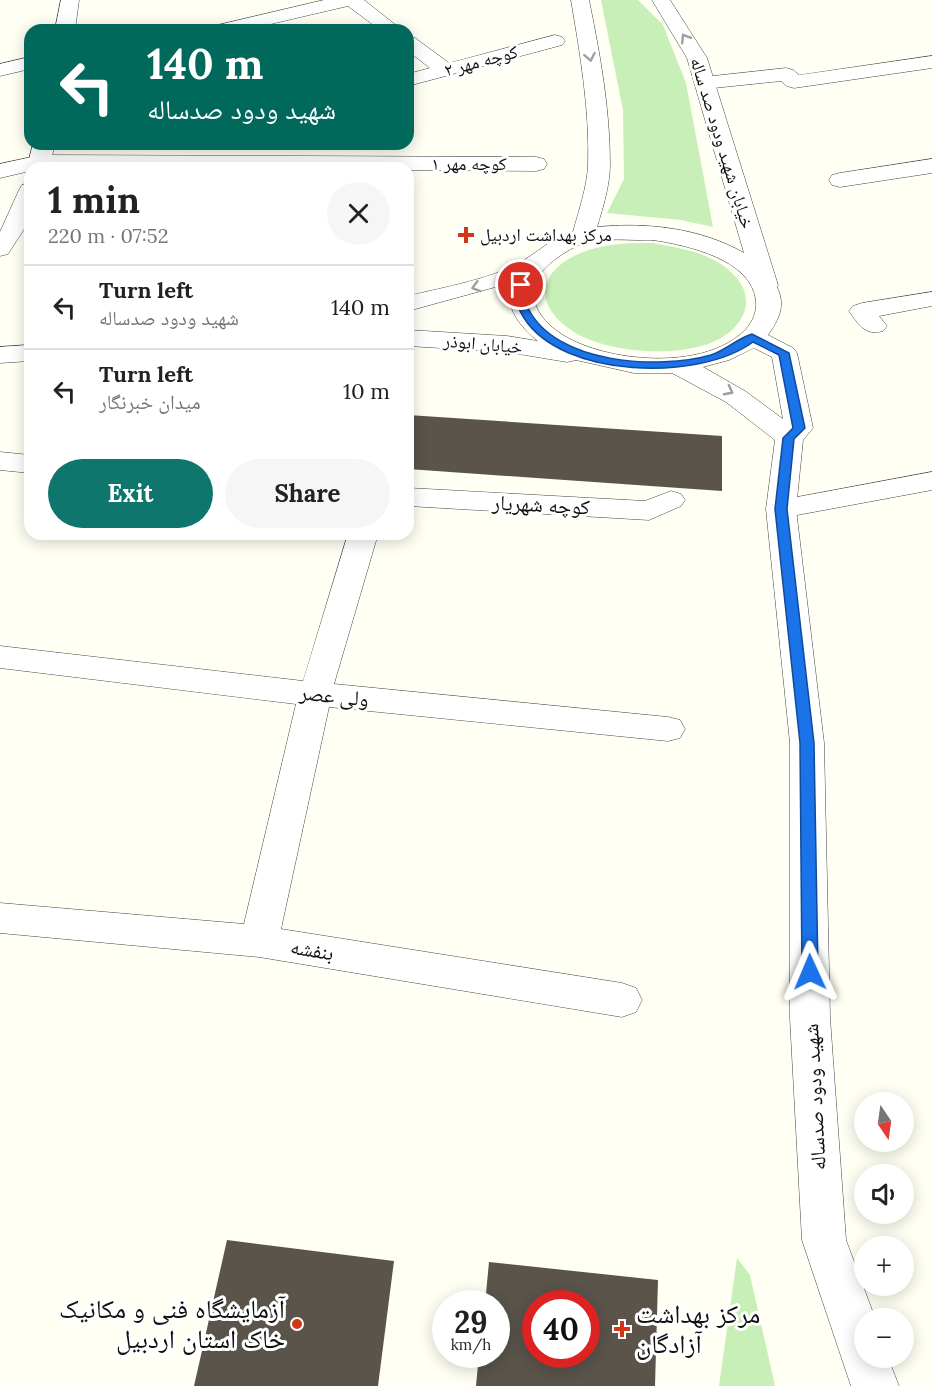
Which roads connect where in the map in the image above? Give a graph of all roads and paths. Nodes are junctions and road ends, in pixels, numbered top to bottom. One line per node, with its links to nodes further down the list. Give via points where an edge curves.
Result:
1 (70, 0): 5 (street)
2 (350, 0): 6 (street); 7 (street)
3 (580, 0): 26 (street, one-way to 26, via 593,72 599,165)
4 (661, 0): 15 (street, خیابان شهید ودود صد ساله, one-way to 4, via 698,58)
5 (66, 24)
6 (247, 24)
7 (384, 24)
8 (555, 41): 13 (street, کوچه مهر ۲)
9 (414, 46): 13 (street)
10 (932, 62): 15 (street, via 794,82 786,74)
11 (24, 64): 12 (street)
12 (0, 70)
13 (446, 70): 14 (street, کوچه مهر ۲)
14 (414, 78)
15 (704, 83): 29 (street, خیابان شهید ودود صد ساله)
16 (143, 150): 18 (street)
17 (41, 158): 18 (street, کوچه مهر ۱)
18 (96, 162)
19 (24, 163): 23 (street, کوچه مهر ۱)
20 (414, 163): 21 (street, کوچه مهر ۱)
21 (536, 164)
22 (932, 166): 24 (street)
23 (0, 171)
24 (840, 180)
25 (24, 206): 27 (street)
26 (583, 236): 28 (street); 29 (street, via 653,232 693,239 727,252 753,271)
27 (0, 249)
28 (531, 266): 31 (street, one-way to 31, via 492,282); 37 (street, via 521,285 521,306 534,326 559,344)
29 (768, 292): 33 (street, via 770,307 766,320)
30 (932, 299): 32 (street, via 862,311)
31 (414, 302)
32 (874, 326)
33 (752, 337): 38 (street, via 715,357); 39 (street, شهید ودود صدساله, via 784,353 799,428)
34 (414, 338): 37 (street, خیابان ابوذر, via 507,344)
35 (24, 353): 36 (street)
36 (0, 355)
37 (594, 358): 38 (street, via 635,365)
38 (676, 365): 39 (street, one-way to 39, via 738,396)
39 (789, 438): 45 (street, شهید ودود صدساله)
40 (0, 461): 41 (street)
41 (24, 463)
42 (932, 481): 45 (street)
43 (414, 497): 44 (street, کوچه شهریار, via 649,511)
44 (671, 500)
45 (781, 509): 53 (street, شهید ودود صدساله, via 807,743 810,1018 824,1240)
46 (361, 540): 48 (street)
47 (0, 657): 48 (street, ولی عصر)
48 (315, 694): 49 (street, ولی عصر); 51 (street)
49 (668, 729)
50 (0, 918): 51 (street, بنفشه)
51 (259, 941): 52 (street, بنفشه)
52 (622, 1000)
53 (854, 1325)
54 (869, 1368): 55 (street, شهید ودود صدساله)
55 (875, 1386)

